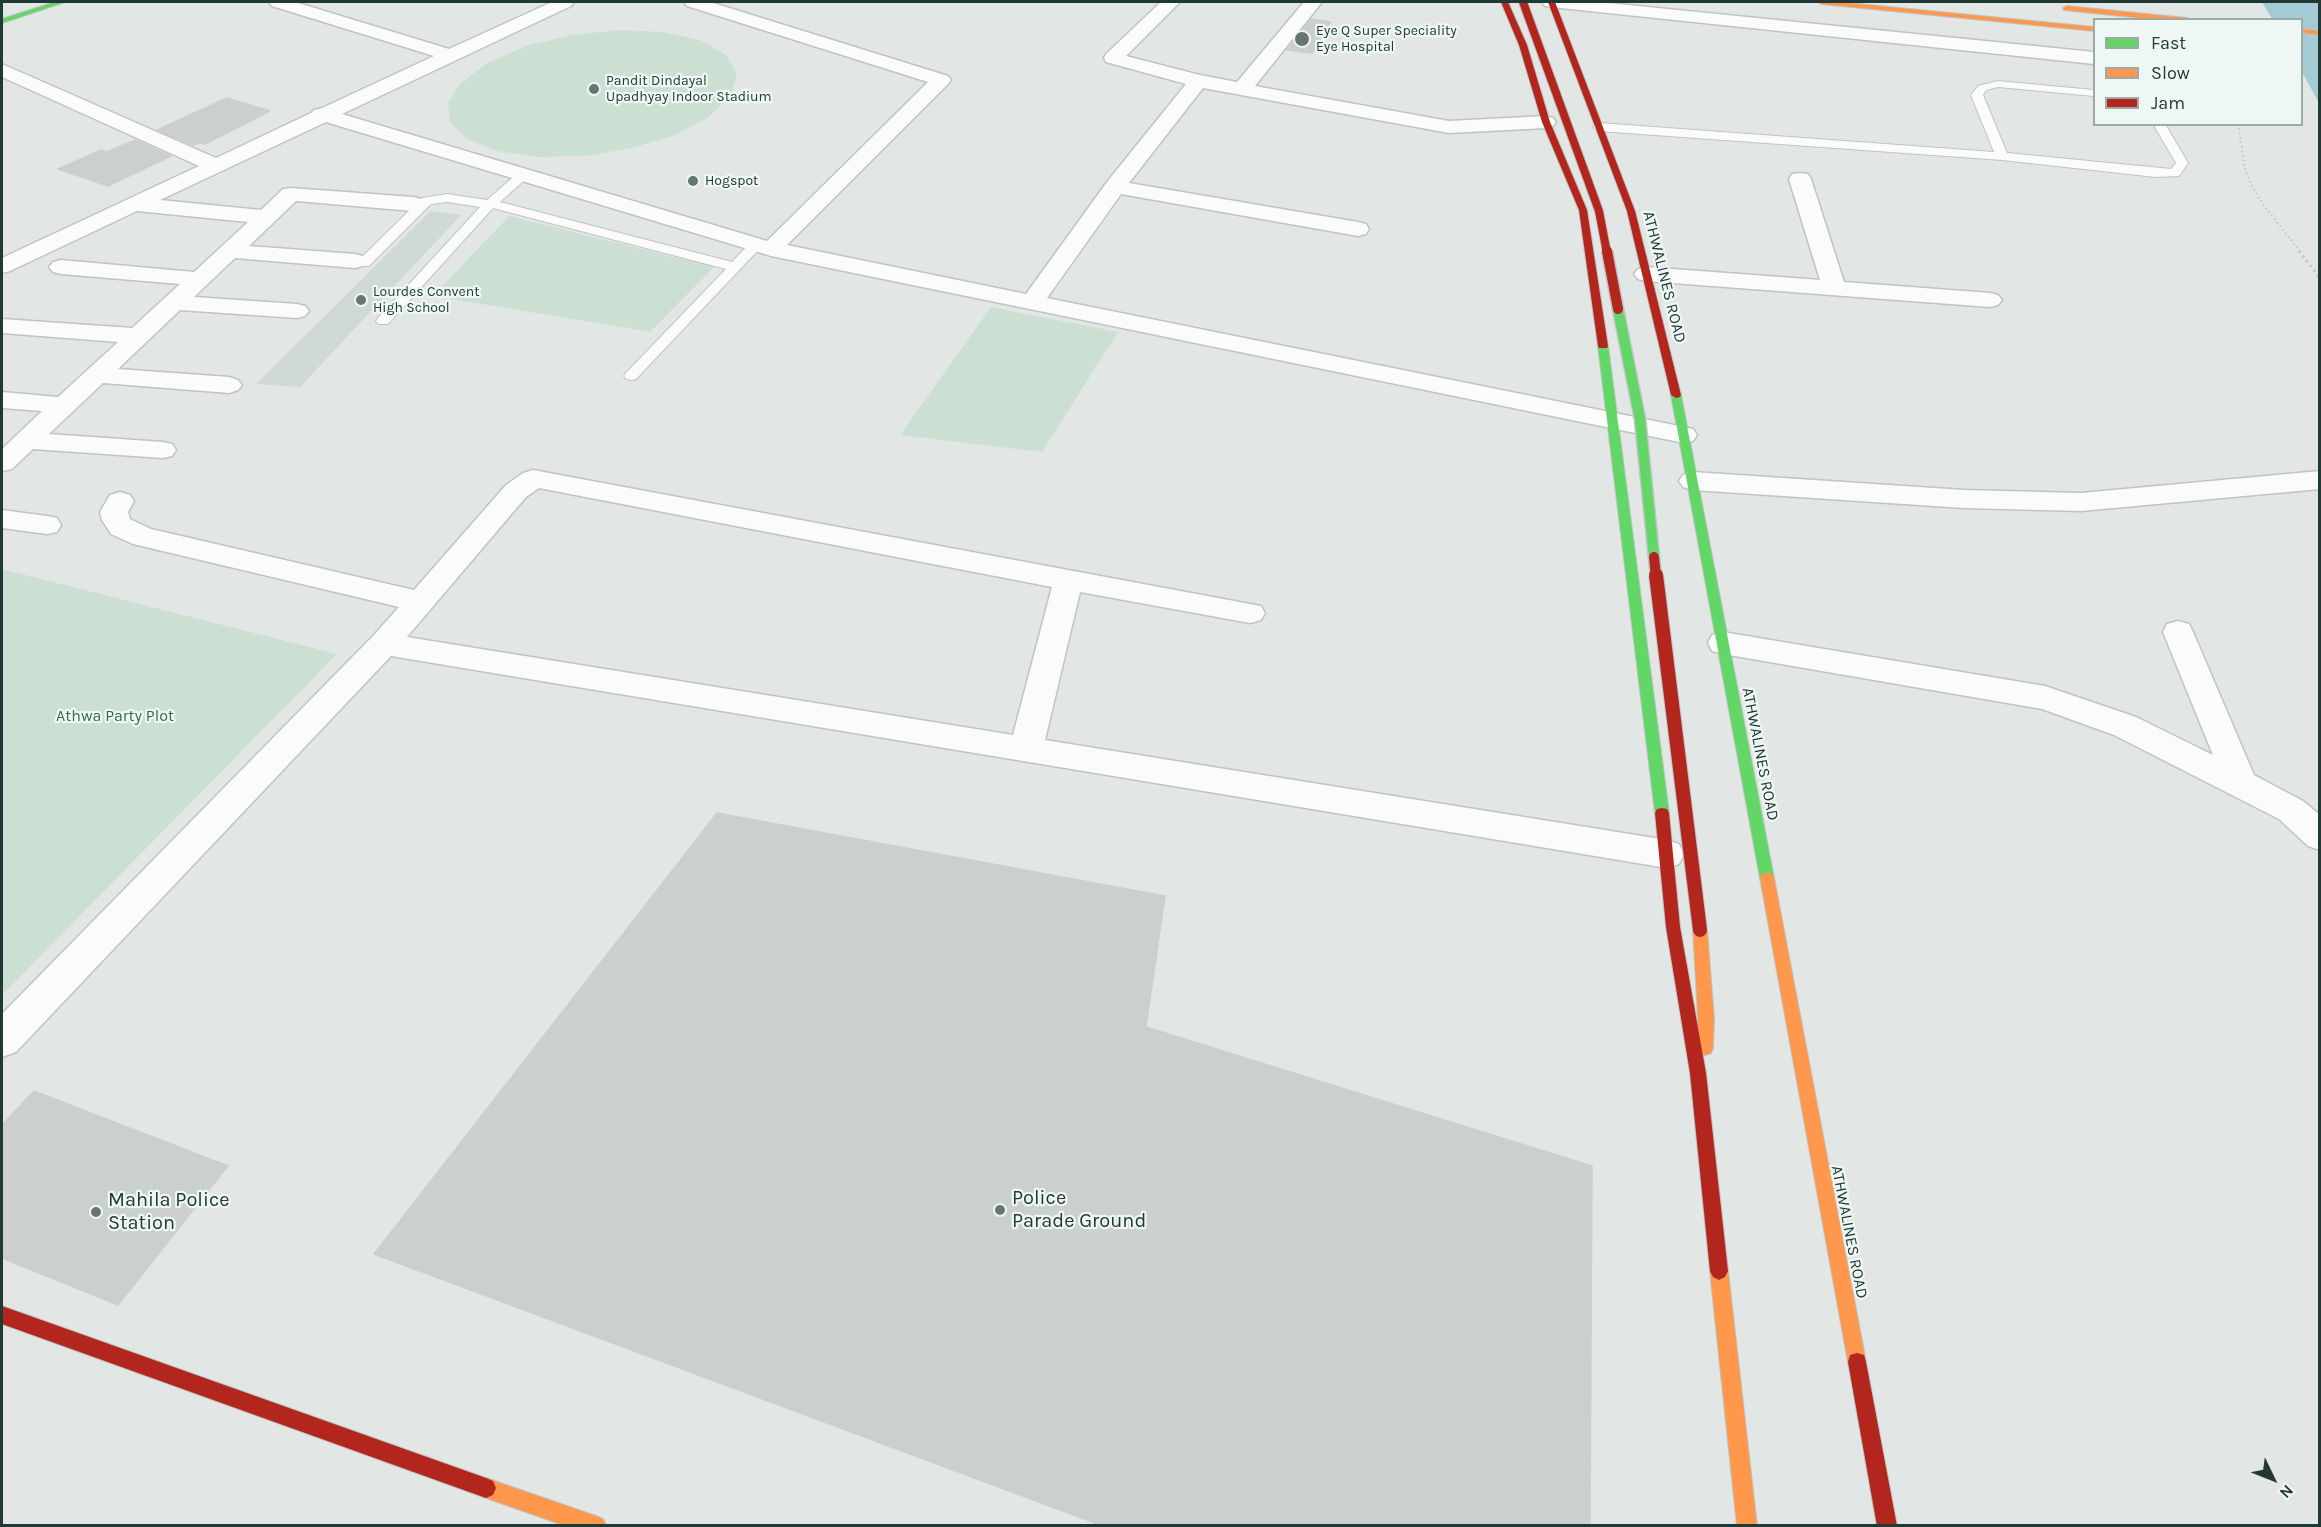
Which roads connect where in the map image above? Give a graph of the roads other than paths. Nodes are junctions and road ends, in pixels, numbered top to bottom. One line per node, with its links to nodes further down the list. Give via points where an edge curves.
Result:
1 (26, 2): 15 (main road)
2 (61, 2): 19 (main road)
3 (278, 2): 25 (street)
4 (564, 2): 25 (street)
5 (693, 2): 47 (street, via 941,80)
6 (1171, 2): 30 (street, via 1113,58)
7 (1313, 2): 31 (street)
8 (1504, 2): 28 (main road)
9 (1523, 2): 89 (main road, bridge, via 1599,212 1640,418 1700,930 1706,1033)
10 (1551, 2): 26 (street); 29 (main road, ATHWALINES ROAD)
11 (1821, 2): 20 (main road)
12 (1916, 2): 18 (main road)
13 (2084, 2): 17 (main road, via 2124,5)
14 (2050, 6): 16 (main road)
15 (2, 9)
16 (2168, 18)
17 (2179, 18)
18 (2093, 20)
19 (2, 21)
20 (2093, 28)
21 (2303, 31): 22 (main road)
22 (2319, 33)
23 (2303, 41): 24 (main road)
24 (2319, 42)
25 (449, 55): 33 (street)
26 (2093, 58)
27 (2, 70): 38 (street)
28 (1533, 75): 29 (main road); 34 (main road)
29 (1579, 76): 36 (main road, ATHWALINES ROAD)
30 (1198, 81): 31 (street); 41 (street)
31 (1242, 89): 34 (street, via 1449,127)
32 (2093, 93): 37 (lane, via 1998,84 1982,88 1977,95)
33 (321, 114): 38 (street); 39 (street)
34 (1546, 122): 68 (main road, via 1583,210)
35 (2160, 126): 37 (lane, via 2182,163 2175,173)
36 (1599, 127): 37 (lane); 53 (main road, ATHWALINES ROAD, via 1631,211)
37 (2002, 156)
38 (214, 165): 42 (street)
39 (523, 175): 44 (lane); 47 (street)
40 (1800, 178): 55 (street)
41 (1114, 187): 46 (street); 57 (street)
42 (132, 204): 45 (street); 50 (street)
43 (413, 204): 45 (street, via 291,194)
44 (490, 204): 49 (lane, via 447,198 427,201); 52 (lane); 60 (lane)
45 (265, 217): 48 (street)
46 (1358, 228)
47 (764, 247): 52 (lane); 57 (street)
48 (229, 251): 49 (street); 54 (street)
49 (360, 262)
50 (2, 266)
51 (61, 267): 54 (street)
52 (735, 267): 64 (lane)
53 (1646, 274): 55 (street); 69 (main road, ATHWALINES ROAD)
54 (199, 279): 58 (street)
55 (1834, 288): 56 (street)
56 (1990, 300)
57 (1032, 302): 68 (street)
58 (175, 303): 59 (street); 62 (street)
59 (297, 311)
60 (383, 321)
61 (2, 326): 62 (street)
62 (137, 336): 63 (street)
63 (95, 375): 65 (street); 67 (street)
64 (631, 376)
65 (230, 385)
66 (2, 400): 67 (street)
67 (62, 405): 70 (street)
68 (1614, 419): 69 (street); 87 (main road)
69 (1684, 435): 74 (main road, ATHWALINES ROAD)
70 (25, 440): 71 (street); 72 (street)
71 (163, 450)
72 (2, 463)
73 (2319, 480): 74 (street, via 2081,502 1965,499)
74 (1693, 481): 82 (main road, ATHWALINES ROAD)
75 (120, 501): 79 (street, via 114,512 116,520 143,537)
76 (2, 519): 77 (street)
77 (47, 525)
78 (1068, 580): 79 (street, via 541,479 516,491); 80 (street); 84 (street)
79 (420, 602): 83 (street)
80 (1250, 613)
81 (2178, 632): 85 (street)
82 (1723, 643): 85 (street, via 2045,698 2125,726); 93 (main road, ATHWALINES ROAD)
83 (384, 644): 84 (street); 88 (street)
84 (1026, 749): 87 (street)
85 (2241, 784): 86 (street, via 2291,810)
86 (2319, 836)
87 (1667, 855): 89 (main road, via 1673,927)
88 (2, 1040)
89 (1698, 1073): 92 (main road)
90 (2, 1315): 91 (main road)
91 (596, 1526)
92 (1747, 1526)
93 (1887, 1526)

